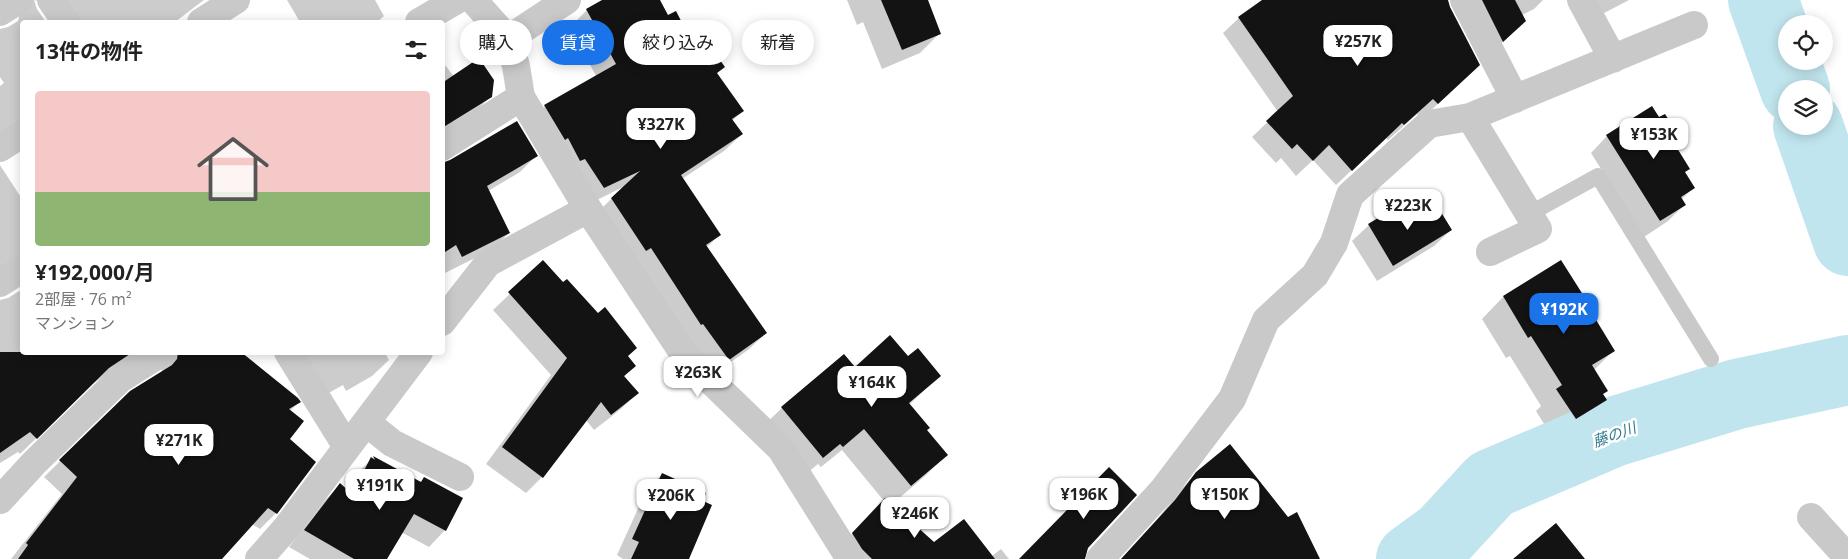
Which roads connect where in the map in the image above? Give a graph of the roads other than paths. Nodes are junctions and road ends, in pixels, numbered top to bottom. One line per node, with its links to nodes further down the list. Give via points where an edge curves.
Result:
1 (19, 0): 9 (street)
2 (51, 0): 10 (street)
3 (236, 0): 11 (street)
4 (456, 0): 12 (street)
5 (472, 0): 13 (street)
6 (567, 0): 14 (street)
7 (1464, 0): 19 (street)
8 (1581, 0): 16 (street)
9 (0, 12)
10 (65, 20)
11 (204, 20)
12 (422, 20)
13 (490, 20)
14 (532, 24)
15 (1694, 26): 16 (street)
16 (1612, 59): 19 (street)
17 (516, 65): 18 (street)
18 (520, 97): 22 (street); 24 (street)
19 (1515, 99): 20 (street)
20 (1470, 117): 25 (street); 42 (street, via 1429,124 1350,195 1334,243 1315,275 1266,320 1232,399 1162,490)
21 (20, 135): 23 (street)
22 (445, 145)
23 (0, 148)
24 (588, 209): 29 (street, via 488,263); 41 (street, via 685,356 781,448)
25 (1529, 214): 26 (street, via 1538,229); 33 (lane, via 1598,176)
26 (1490, 252)
27 (20, 270): 28 (street)
28 (0, 283)
29 (445, 318)
30 (158, 355): 37 (street, via 120,379)
31 (290, 355): 35 (street)
32 (417, 355): 34 (street)
33 (1711, 359)
34 (366, 422): 35 (street); 36 (street, via 392,442)
35 (347, 447): 40 (street, via 288,527)
36 (460, 477)
37 (0, 500)
38 (1811, 517): 39 (street)
39 (1848, 558)
40 (259, 559)
41 (850, 559)
42 (1100, 559)

